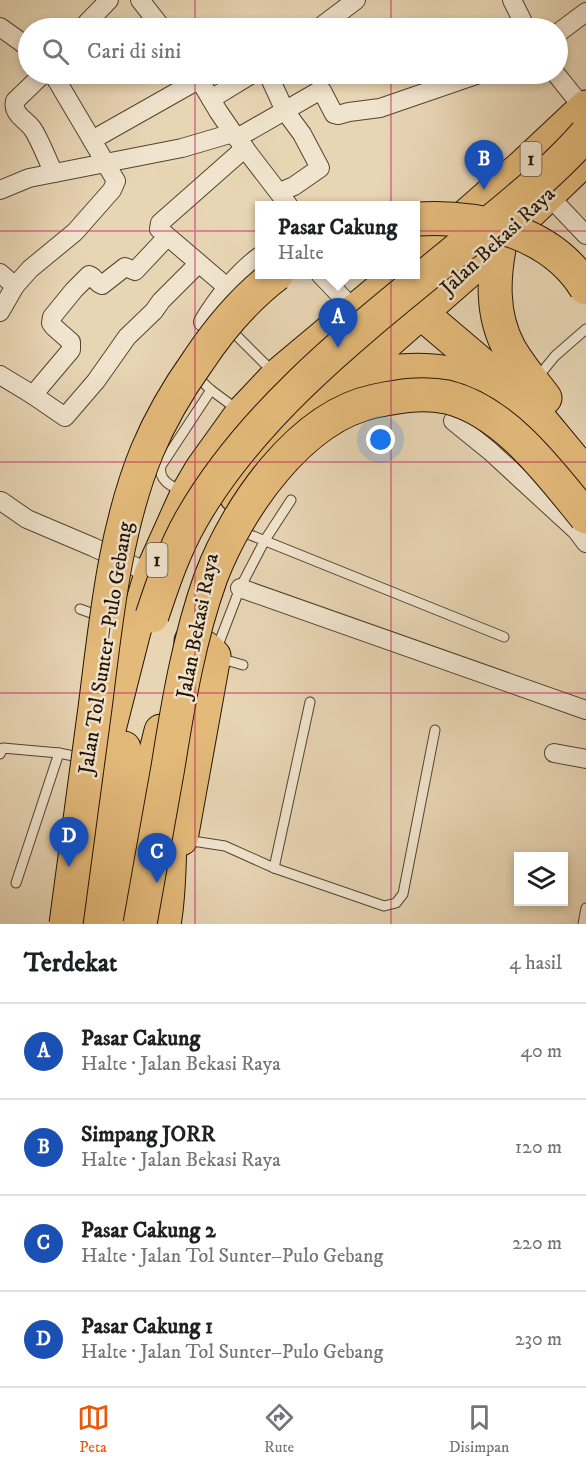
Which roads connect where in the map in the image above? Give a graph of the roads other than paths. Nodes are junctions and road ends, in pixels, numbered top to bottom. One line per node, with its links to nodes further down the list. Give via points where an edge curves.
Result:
1 (108, 0): 6 (street)
2 (140, 0): 7 (street)
3 (356, 0): 8 (street)
4 (512, 0): 9 (street)
5 (586, 12): 10 (street)
6 (91, 18)
7 (154, 18)
8 (332, 18)
9 (521, 18)
10 (568, 26)
11 (0, 27): 12 (street)
12 (18, 40)
13 (33, 84): 28 (street, via 14,104 32,129)
14 (59, 84): 24 (street)
15 (185, 84): 24 (street)
16 (203, 84): 21 (street)
17 (236, 84): 21 (street)
18 (273, 84): 22 (street)
19 (450, 84): 22 (street, via 380,108 338,115 322,91)
20 (563, 84): 23 (street)
21 (211, 99): 25 (street)
22 (285, 111): 25 (street); 31 (street, via 320,168 294,186)
23 (585, 117): 32 (highway, Jalan Bekasi Raya / 1); 94 (highway, bridge, via 538,183 368,324 289,396 246,441 190,521 164,580 138,672)
24 (92, 140): 27 (street)
25 (238, 140): 27 (street); 31 (street); 35 (street, via 160,223 159,229)
26 (586, 158): 30 (highway, Jalan Bekasi Raya / 1)
27 (105, 163): 28 (street); 45 (street, via 116,181 112,190 75,232 36,262)
28 (54, 173): 29 (street)
29 (0, 190)
30 (548, 195): 34 (street); 36 (highway, Jalan Bekasi Raya / 1)
31 (285, 199)
32 (475, 209): 36 (highway); 37 (highway, Jalan Bekasi Raya / 1)
33 (420, 219): 47 (highway, bridge, via 466,219 507,229 560,258)
34 (584, 234)
35 (167, 237): 39 (street); 59 (street, via 135,271 125,267 102,285 89,274 74,290 51,323 71,342 71,350)
36 (501, 239): 48 (highway, Jalan Bekasi Raya / 1); 60 (highway, via 495,281 498,321)
37 (420, 256)
38 (255, 260): 46 (street)
39 (198, 264): 46 (street); 59 (street, via 127,337 65,417)
40 (0, 273): 45 (street)
41 (271, 279): 92 (highway, Jalan Tol Sunter–Pulo Gebang, bridge, via 241,306 199,359 163,418 137,479 116,566)
42 (325, 279): 49 (street)
43 (393, 279): 49 (highway, Jalan Bekasi Raya / 1)
44 (404, 279): 48 (highway, via 405,297)
45 (15, 286): 50 (street)
46 (228, 288): 51 (street)
47 (586, 288)
48 (427, 307): 57 (highway, Jalan Bekasi Raya / 1); 60 (highway, via 514,369)
49 (355, 311): 55 (highway, Jalan Bekasi Raya / 1)
50 (0, 312)
51 (203, 322)
52 (586, 329): 60 (lane, via 555,356)
53 (233, 332): 55 (lane)
54 (0, 375): 59 (street)
55 (277, 376): 61 (highway, Jalan Bekasi Raya / 1)
56 (198, 378): 58 (lane)
57 (337, 385): 60 (highway, via 363,376 419,370 468,377 516,402); 69 (highway, Jalan Bekasi Raya / 1, via 267,451 241,486)
58 (211, 390): 61 (lane); 65 (lane, via 161,466 163,479)
59 (33, 395)
60 (540, 401): 63 (highway); 64 (highway)
61 (242, 413): 65 (highway, Jalan Bekasi Raya / 1)
62 (453, 421): 71 (street)
63 (586, 446)
64 (586, 475)
65 (187, 494): 73 (highway, Jalan Bekasi Raya / 1)
66 (291, 500): 70 (lane)
67 (0, 501): 73 (street, via 27,519)
68 (586, 517): 96 (highway, bridge, via 504,427 474,407 448,398 412,395 359,405 331,418 302,441 273,471 244,513 206,592 179,704)
69 (222, 523): 70 (lane); 72 (highway, Jalan Bekasi Raya / 1)
70 (265, 540): 74 (lane); 77 (lane)
71 (586, 543)
72 (207, 564): 78 (highway, Jalan Bekasi Raya / 1); 95 (highway, via 172,683)
73 (151, 574): 76 (highway, Jalan Bekasi Raya / 1)
74 (240, 588): 78 (lane); 80 (street)
75 (81, 609): 76 (lane)
76 (126, 627): 86 (highway, Jalan Bekasi Raya / 1)
77 (504, 637)
78 (216, 654): 87 (highway); 90 (highway, Jalan Bekasi Raya / 1, via 178,744)
79 (310, 702): 88 (lane)
80 (586, 710)
81 (435, 730): 88 (lane, via 403,894 396,903 384,906)
82 (1, 749): 83 (lane)
83 (59, 753): 86 (lane); 89 (lane)
84 (554, 753): 85 (street)
85 (586, 759)
86 (101, 761): 93 (highway, Jalan Bekasi Raya / 1)
87 (181, 839): 88 (lane, via 225,846); 90 (highway)
88 (274, 868)
89 (16, 883)
90 (168, 887): 97 (highway, Jalan Bekasi Raya / 1)
91 (586, 908): 98 (lane)
92 (66, 924)
93 (74, 924)
94 (94, 924)
95 (119, 924)
96 (140, 924)
97 (164, 924)
98 (583, 924)

